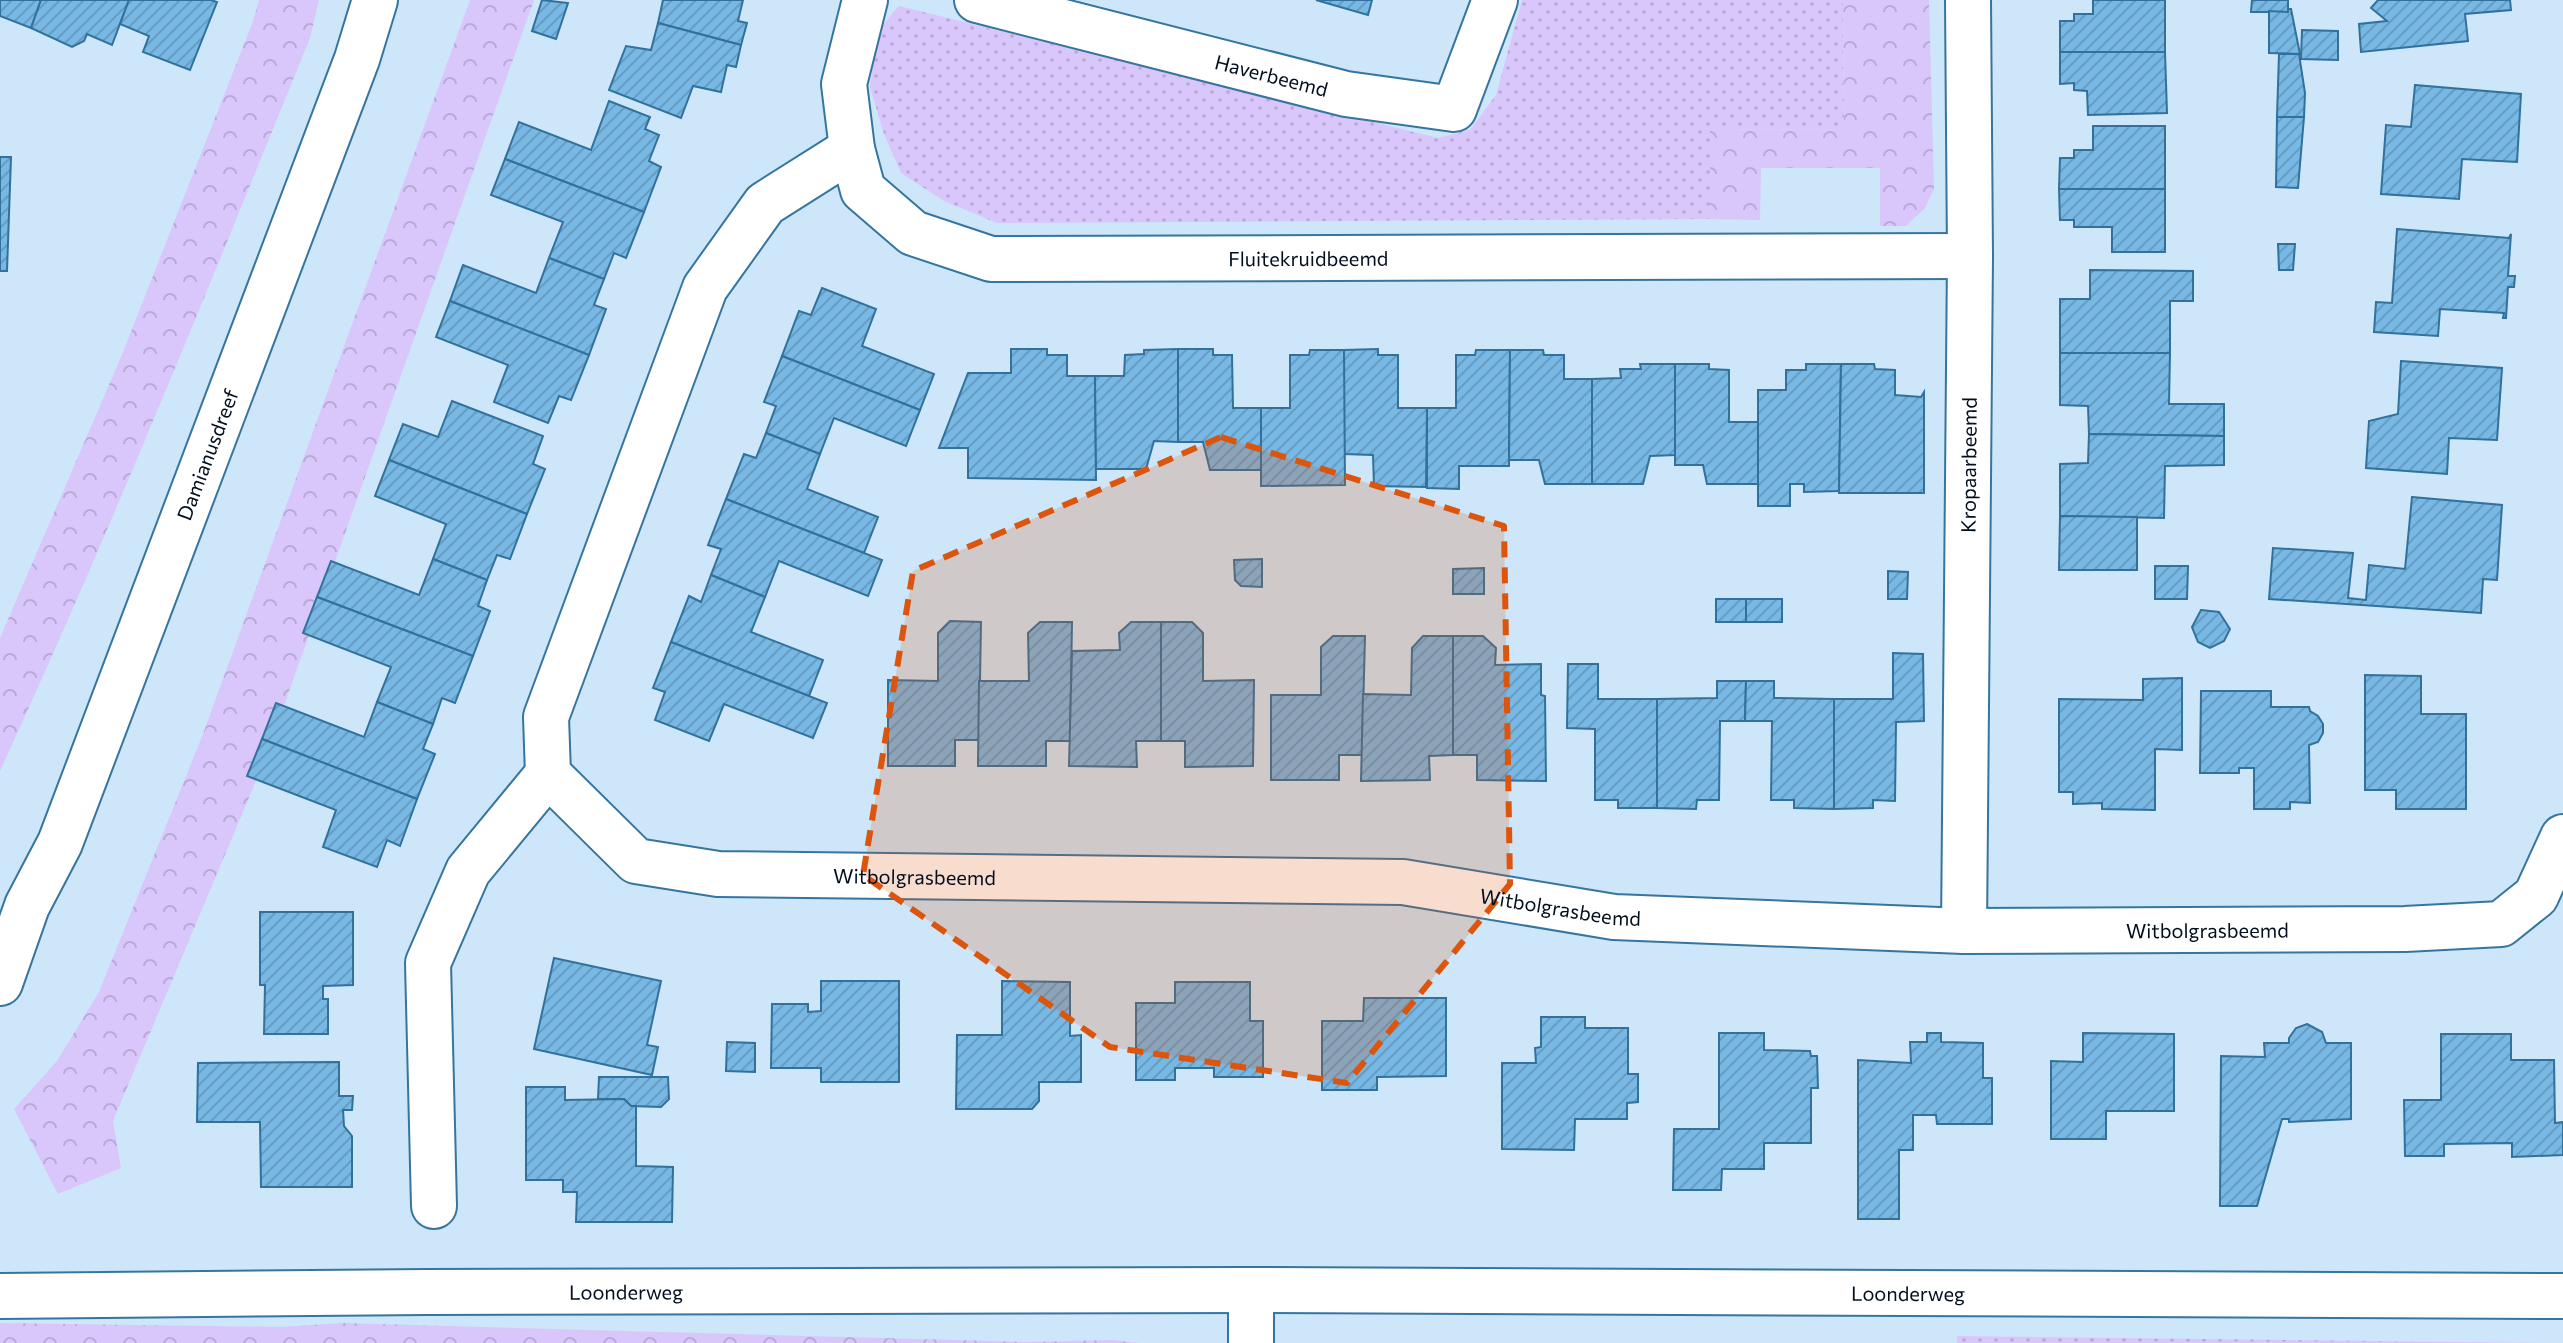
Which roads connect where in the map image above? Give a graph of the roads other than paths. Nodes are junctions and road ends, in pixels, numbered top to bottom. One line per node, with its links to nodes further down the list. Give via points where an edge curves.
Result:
1 (375, 0): 10 (street, Damianusdreef, via 60,843)
2 (865, 0): 6 (street, Fluitekruidbeemd, via 844,84)
3 (977, 0): 4 (street, Haverbeemd, via 1346,94 1454,109)
4 (1495, 0)
5 (1968, 0): 7 (street, Kropaarbeemd)
6 (852, 149): 7 (street, Fluitekruidbeemd, via 863,190 913,233 991,259); 8 (street, via 765,204 705,288 546,717)
7 (1970, 256): 11 (street, Kropaarbeemd)
8 (548, 774): 11 (street, Witbolgrasbeemd, via 636,861 718,874 1403,882 1614,917); 13 (street, via 468,871 428,963)
9 (2563, 837): 11 (street, Witbolgrasbeemd, via 2536,896 2501,924)
10 (14, 917): 12 (street, Damianusdreef)
11 (1964, 931)
12 (0, 983)
13 (434, 1206)
14 (1251, 1290): 15 (street, Loonderweg); 16 (street, Loonderweg); 17 (street)
15 (0, 1296)
16 (2563, 1296)
17 (1251, 1343)

